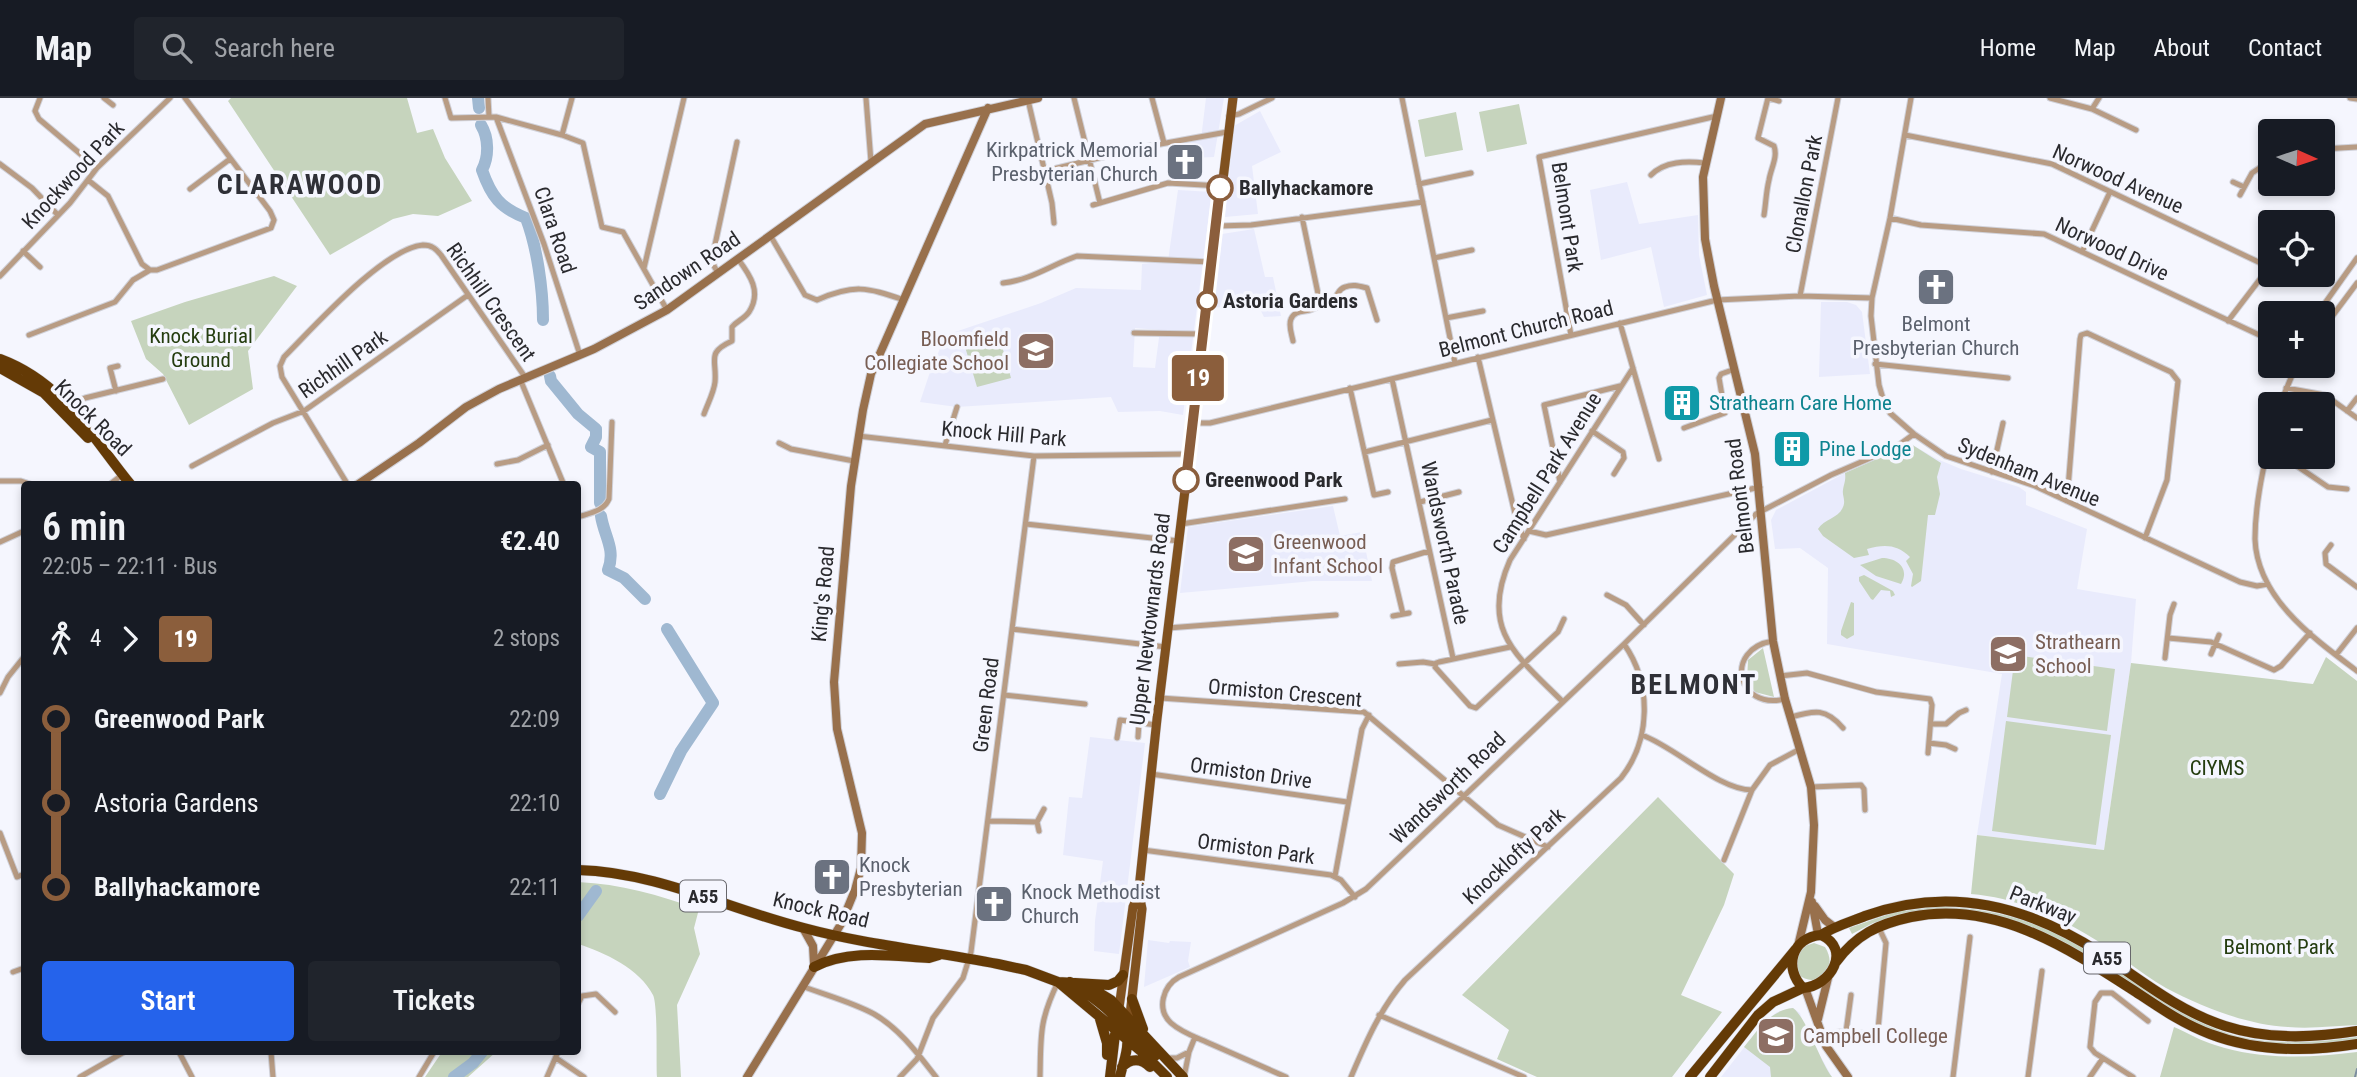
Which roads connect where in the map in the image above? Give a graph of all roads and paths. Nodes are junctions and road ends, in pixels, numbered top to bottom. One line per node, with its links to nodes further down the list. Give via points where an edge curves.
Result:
1 (40, 98): 47 (street, via 35,111 39,118)
2 (104, 98): 27 (street)
3 (170, 98): 47 (street, Knockwood Park)
4 (185, 98): 42 (street)
5 (445, 98): 30 (street, via 450,118)
6 (488, 98): 30 (street)
7 (572, 98): 36 (street)
8 (684, 98): 77 (street)
9 (866, 98): 44 (street)
10 (986, 98): 28 (street)
11 (1038, 98): 25 (street, Sandown Road)
12 (1074, 98): 43 (street)
13 (1152, 98): 39 (street)
14 (1233, 98): 31 (main road, Upper Newtownards Road)
15 (1272, 98): 31 (street)
16 (1402, 98): 54 (street)
17 (1721, 98): 32 (street, Belmont Road)
18 (1768, 98): 26 (street); 62 (street, via 1758,138 1774,146 1776,153)
19 (1838, 98): 85 (street, Clonallon Park)
20 (1910, 98): 37 (street, Sydenham Avenue)
21 (2050, 98): 29 (street)
22 (2099, 98): 29 (street)
23 (2350, 98): 24 (street)
24 (2357, 99)
25 (1028, 100): 28 (street, Sandown Road); 49 (street)
26 (1779, 101)
27 (113, 105)
28 (988, 108): 44 (street, Sandown Road, via 925,124); 87 (street, King's Road)
29 (2092, 109): 34 (street)
30 (489, 116): 33 (street)
31 (1230, 116): 35 (main road, Upper Newtownards Road)
32 (1717, 116): 45 (street, Belmont Road); 101 (street, Belmont Park, via 1539,156)
33 (496, 117): 36 (street); 104 (street, Clara Road)
34 (2136, 130)
35 (1227, 132): 39 (street); 55 (main road, Upper Newtownards Road)
36 (562, 135): 77 (street, via 583,144 602,227 623,232)
37 (1905, 135): 58 (street, Norwood Avenue, via 2052,164); 64 (street, Sydenham Avenue)
38 (737, 142): 79 (street, via 713,254)
39 (1164, 143): 43 (street)
40 (2357, 147): 41 (street)
41 (2335, 148)
42 (230, 159): 57 (street); 78 (street, via 270,211 271,228)
43 (1088, 160): 49 (street); 55 (street, via 1096,204 1168,183)
44 (871, 162): 67 (street, Sandown Road)
45 (1705, 163): 51 (street, via 1659,167); 88 (street, Belmont Road, via 1705,239)
46 (0, 164): 61 (street)
47 (97, 168): 52 (street, Knockwood Park)
48 (2258, 169): 56 (street)
49 (1045, 171): 65 (street)
50 (1471, 173): 54 (street)
51 (1651, 175)
52 (88, 180): 61 (street, Knockwood Park); 78 (street, via 108,196 142,264)
53 (2233, 182): 56 (street)
54 (1419, 184): 60 (street)
55 (1221, 186): 66 (main road, Upper Newtownards Road)
56 (2244, 187): 59 (street)
57 (190, 188)
58 (2110, 191): 70 (street); 75 (street, Norwood Avenue)
59 (2240, 195)
60 (1423, 202): 63 (street); 71 (street)
61 (57, 214): 69 (street, Knockwood Park)
62 (1763, 215)
63 (1302, 217): 66 (street); 90 (street)
64 (1890, 218): 70 (street, Norwood Drive, via 1922,225 2037,233); 86 (street, Sydenham Avenue)
65 (1054, 223)
66 (1216, 226): 74 (main road, Upper Newtownards Road)
67 (770, 235): 73 (street, Sandown Road); 87 (street, via 805,295 817,300 841,290 871,289)
68 (1472, 250): 71 (street)
69 (23, 251): 76 (street); 80 (street, Knockwood Park)
70 (2082, 252): 96 (street, Norwood Drive)
71 (1434, 258): 94 (street)
72 (2357, 258): 89 (street)
73 (738, 259): 79 (street, Sandown Road); 128 (street, via 755,285 751,308 732,327 732,341 713,356 714,387)
74 (1211, 262): 82 (street, via 1077,256 1029,278); 99 (main road, Upper Newtownards Road)
75 (2258, 262)
76 (40, 267)
77 (645, 268): 91 (street)
78 (150, 270): 100 (street, via 133,280 115,302)
79 (718, 273): 91 (street, Sandown Road)
80 (0, 276)
81 (2258, 281): 96 (street)
82 (1003, 283)
83 (2357, 284): 93 (street)
84 (468, 295): 114 (street, Richhill Crescent); 126 (street, Richhill Park); 126 (street, Richhill Crescent, via 433,247 404,251 371,273 279,366)
85 (1800, 296): 86 (street, Belmont Church Road); 88 (street, Belmont Church Road)
86 (1872, 298): 108 (street, Sydenham Avenue)
87 (904, 300): 137 (street, King's Road, via 871,374)
88 (1717, 300): 97 (street, Belmont Church Road); 112 (street, Belmont Road)
89 (2327, 301)
90 (1320, 303): 95 (street, via 1335,298 1340,289 1367,288); 103 (street, via 1292,317)
91 (667, 310): 104 (street, Sandown Road)
92 (1483, 311): 94 (street)
93 (2335, 313)
94 (1446, 318): 107 (street)
95 (1377, 320)
96 (2228, 321): 102 (street, Norwood Drive)
97 (1620, 323): 101 (street, Belmont Church Road); 111 (street)
98 (1134, 333): 99 (street)
99 (1203, 334): 133 (main road, Upper Newtownards Road)
100 (29, 335)
101 (1571, 335): 105 (street, Belmont Church Road)
102 (2258, 335)
103 (1293, 341)
104 (580, 355): 114 (street, Sandown Road)
105 (1478, 357): 107 (street, Belmont Church Road); 130 (street)
106 (0, 359): 124 (highway, Knock Road, via 38,379)
107 (1455, 363): 117 (street, Belmont Church Road)
108 (1875, 364): 113 (street); 136 (street, Sydenham Avenue, via 1884,402)
109 (118, 366): 121 (street, via 110,368)
110 (0, 368): 124 (highway, Knock Road)
111 (1633, 368): 118 (street, Campbell Park Avenue); 145 (street)
112 (1735, 369): 134 (street, via 1719,378 1725,414); 162 (street, Belmont Road, via 1751,430)
113 (2008, 377)
114 (522, 378): 140 (street, Richhill Crescent); 159 (street, Sandown Road, via 466,407)
115 (2291, 378): 120 (street)
116 (163, 379): 121 (street)
117 (1392, 379): 119 (street, Belmont Church Road); 138 (street, Wandsworth Parade)
118 (1620, 386): 135 (street, Campbell Park Avenue); 161 (street, via 1544,405)
119 (1350, 388): 133 (street, Belmont Church Road, via 1210,423); 142 (street)
120 (2286, 388): 122 (street); 127 (street, via 2325,395)
121 (116, 391): 124 (street)
122 (2284, 392)
123 (2357, 398): 127 (street)
124 (65, 407): 153 (highway, Knock Road)
125 (957, 407): 141 (street)
126 (304, 411): 148 (street, Richhill Park); 158 (street, Richhill Crescent)
127 (2347, 411): 129 (street)
128 (704, 414)
129 (2357, 418)
130 (1492, 420): 138 (street); 176 (street)
131 (612, 422): 170 (street, via 609,499 602,509)
132 (2003, 422): 151 (street)
133 (1192, 423): 143 (main road, Upper Newtownards Road)
134 (1684, 428)
135 (1592, 431): 152 (street, via 1623,452); 161 (street, Campbell Park Avenue)
136 (1914, 434): 151 (street, Sydenham Avenue, via 1946,456); 169 (street, Wandsworth Road, via 1896,447)
137 (858, 436): 141 (street, Knock Hill Park); 146 (street, King's Road)
138 (1407, 441): 142 (street); 167 (street, Wandsworth Parade)
139 (779, 443): 146 (street)
140 (548, 445): 147 (street, via 518,460); 160 (street, Richhill Crescent)
141 (945, 445): 144 (street, Knock Hill Park)
142 (1365, 452): 164 (street, via 1374,495)
143 (1189, 454): 144 (street, Knock Hill Park); 172 (main road, Upper Newtownards Road)
144 (1034, 456): 171 (street, Green Road)
145 (1659, 459)
146 (854, 461): 254 (street, King's Road, via 834,682 837,729 860,820 862,858 855,890)
147 (497, 464)
148 (192, 466)
149 (2263, 469): 181 (street, via 2255,541)
150 (2301, 469): 163 (street, via 2328,487)
151 (1992, 472): 168 (street, Sydenham Avenue)
152 (1614, 474)
153 (122, 475): 156 (street); 157 (highway, Knock Road)
154 (0, 481): 155 (street)
155 (21, 481)
156 (114, 481)
157 (127, 481)
158 (346, 481)
159 (363, 481)
160 (562, 481)
161 (1560, 482): 173 (street, Campbell Park Avenue)
162 (1759, 487): 169 (street, Belmont Road); 173 (street, via 1546,535)
163 (2347, 489)
164 (1388, 492)
165 (1459, 492): 167 (street)
166 (1345, 499): 172 (street)
167 (1420, 502): 180 (street, Wandsworth Parade)
168 (2067, 502): 175 (street, Sydenham Avenue); 175 (street, via 2080,339 2089,334 2171,372 2178,381 2166,480)
169 (1762, 510): 188 (street, Wandsworth Road); 195 (street, Belmont Road)
170 (581, 516)
171 (1026, 524): 177 (street); 191 (street, Green Road)
172 (1181, 524): 177 (main road, Upper Newtownards Road)
173 (1529, 531): 176 (street, Campbell Park Avenue)
174 (21, 532): 178 (street)
175 (2145, 538): 181 (street, Sydenham Avenue, via 2239,582)
176 (1524, 539): 199 (street, Campbell Park Avenue, via 1500,590 1499,621)
177 (1178, 541): 189 (main road, Upper Newtownards Road)
178 (0, 542)
179 (2331, 545): 182 (street, via 2326,564)
180 (1429, 551): 186 (street, via 1393,562 1406,613); 202 (street, Wandsworth Parade)
181 (2268, 584): 192 (street)
182 (2357, 587)
183 (1607, 595): 188 (street, via 1626,605)
184 (2174, 604): 194 (street)
185 (1335, 615): 189 (street)
186 (1393, 616)
187 (1564, 619): 205 (street, via 1558,632)
188 (1644, 625): 196 (street, Wandsworth Road)
189 (1168, 628): 198 (main road, Upper Newtownards Road)
190 (2357, 628): 201 (street)
191 (1012, 629): 198 (street); 211 (street, Green Road)
192 (2310, 633): 197 (street, via 2274,670); 201 (street)
193 (2219, 635): 197 (street)
194 (2168, 638): 197 (street); 203 (street)
195 (1773, 641): 209 (street, Belmont Road); 213 (street, via 1747,653 1742,679 1756,698)
196 (1624, 644): 214 (street, Wandsworth Road); 223 (street, Knocklofty Park, via 1643,688)
197 (2215, 644): 200 (street)
198 (1166, 647): 212 (main road, Upper Newtownards Road)
199 (1510, 647): 202 (street); 205 (street, Campbell Park Avenue)
200 (2211, 654)
201 (2336, 655): 208 (street)
202 (1453, 659): 207 (street)
203 (2165, 659)
204 (21, 661): 210 (street)
205 (1525, 663): 207 (street, via 1474,708); 214 (street, Campbell Park Avenue)
206 (1399, 664): 207 (street)
207 (1435, 664)
208 (2357, 671)
209 (1780, 676): 213 (street, Belmont Road); 220 (street, via 1807,673 1876,692 1927,698 1932,702)
210 (0, 693)
211 (1004, 695): 215 (street); 237 (street, Green Road)
212 (1160, 698): 217 (street, Ormiston Crescent); 221 (main road, Upper Newtownards Road)
213 (1786, 699): 218 (street, Belmont Road)
214 (1563, 702): 233 (street, Wandsworth Road)
215 (1085, 704)
216 (1966, 710): 220 (street, via 1946,724)
217 (1369, 715): 233 (street, Ormiston Crescent); 234 (street)
218 (1791, 717): 222 (street, via 1823,712); 227 (street, Belmont Road)
219 (1142, 723): 221 (street); 224 (street); 225 (street, via 1120,720)
220 (1931, 724): 226 (street)
221 (1156, 725): 230 (main road, Upper Newtownards Road)
222 (1843, 728)
223 (1642, 734): 232 (street, via 1711,776); 241 (street, Knocklofty Park, via 1633,760 1620,778)
224 (1138, 737)
225 (1118, 738)
226 (1929, 743): 228 (street); 229 (street)
227 (1800, 749): 231 (street, Belmont Road); 232 (street, via 1770,765)
228 (1955, 749)
229 (1928, 752)
230 (1151, 774): 234 (street, Ormiston Drive); 242 (main road, Upper Newtownards Road)
231 (1811, 787): 236 (street, via 1861,785); 248 (street, Belmont Road, via 1815,825)
232 (1752, 790): 243 (street)
233 (1463, 796): 241 (street, Ormiston Crescent, via 1498,825); 249 (street, Wandsworth Road)
234 (1347, 802): 246 (street)
235 (1044, 809): 238 (street)
236 (1866, 810)
237 (988, 821): 238 (street); 259 (street, Green Road)
238 (1037, 822): 239 (street)
239 (1039, 831)
240 (0, 833): 245 (street, via 17,877)
241 (1548, 847): 275 (street, Knocklofty Park, via 1405,980)
242 (1143, 850): 246 (street, Ormiston Park); 247 (main road, Upper Newtownards Road)
243 (1724, 860)
244 (581, 870): 252 (highway, Knock Road / A55, via 643,878)
245 (21, 875)
246 (1335, 876): 249 (street, Ormiston Park)
247 (1139, 894): 256 (main road, Upper Newtownards Road); 265 (main road, Upper Newtownards Road)
248 (1812, 896): 251 (street); 253 (street, Belmont Road); 257 (street, Belmont Road)
249 (1355, 897): 284 (street, Wandsworth Road, via 1169,984 1164,1010 1168,1020)
250 (1878, 926): 260 (highway, Parkway / A55, via 1854,941); 281 (street, via 1886,943 1878,1030 1873,1034); 285 (highway, Parkway / A55, via 1940,914 1995,919 2049,938 2179,1020 2214,1036 2276,1048)
251 (1834, 927): 253 (highway, Parkway / A55); 280 (highway, Parkway / A55, via 1918,903 1998,907 2053,926 2169,1000 2221,1024 2280,1036)
252 (803, 928): 254 (highway, Knock Road / A55); 261 (street, via 813,946)
253 (1820, 934): 257 (highway, A55); 260 (highway, via 1832,943)
254 (834, 936): 258 (highway, Knock Road / A55); 261 (street, King's Road)
255 (1970, 937): 318 (street)
256 (1139, 944): 273 (main road, Upper Newtownards Road); 279 (main road, via 1132,960)
257 (1797, 948): 270 (highway, via 1791,958 1792,970); 315 (highway, A55)
258 (943, 954): 259 (highway, Knock Road / A55); 261 (highway, via 929,958 853,956)
259 (969, 958): 267 (highway, Knock Road / A55); 293 (street, Green Road, via 963,978 933,1018)
260 (1836, 962): 266 (highway, A55)
261 (814, 967): 269 (street, King's Road)
262 (21, 969): 264 (street)
263 (2042, 971): 319 (street)
264 (13, 972)
265 (1123, 975): 268 (highway, Knock Road, via 1109,985); 279 (main road, Upper Newtownards Road)
266 (1828, 978): 270 (highway); 278 (street)
267 (1064, 982): 268 (highway, Knock Road / A55); 276 (highway, Knock Road / A55); 279 (highway); 307 (street, via 1047,1004)
268 (1082, 982): 279 (highway, A55, via 1104,995)
269 (802, 986): 293 (street, via 873,1013); 304 (street, King's Road)
270 (1804, 988): 278 (street); 316 (highway, via 1773,1002 1758,1015)
271 (1852, 995): 281 (street)
272 (581, 998): 274 (street, via 596,994)
273 (1132, 999): 279 (main road, Upper Newtownards Road); 282 (highway)
274 (615, 1012)
275 (1379, 1015): 313 (street, Knocklofty Park); 314 (street)
276 (1100, 1018): 279 (highway, Knock Road / A55); 308 (highway)
277 (2148, 1021): 295 (street, via 2112,993 2101,993 2095,1002 2090,1047)
278 (1818, 1023): 283 (street)
279 (1123, 1024): 282 (highway, A55); 297 (highway, Upper Newtownards Road); 308 (highway, Upper Newtownards Road); 310 (highway, A55)
280 (2357, 1031)
281 (1846, 1032): 283 (street)
282 (1145, 1034): 294 (highway, A55)
283 (1821, 1034): 317 (street)
284 (1195, 1037): 286 (street); 312 (street)
285 (2357, 1044)
286 (1189, 1052): 294 (street); 311 (street)
287 (106, 1055): 296 (street)
288 (119, 1055): 296 (street)
289 (181, 1055): 299 (street)
290 (271, 1055): 300 (street)
291 (432, 1055): 301 (street)
292 (557, 1055): 302 (street); 303 (street)
293 (919, 1055): 305 (street); 306 (street)
294 (1166, 1058): 311 (highway, A55)
295 (2103, 1058): 320 (street); 321 (street)
296 (110, 1060): 298 (street)
297 (1121, 1072): 309 (highway, via 1131,1060 1144,1061)
298 (80, 1077)
299 (192, 1077)
300 (273, 1077)
301 (419, 1077)
302 (547, 1077)
303 (584, 1077)
304 (747, 1077)
305 (900, 1077)
306 (936, 1077)
307 (1040, 1077)
308 (1110, 1077)
309 (1160, 1077)
310 (1168, 1077)
311 (1184, 1077)
312 (1286, 1077)
313 (1350, 1077)
314 (1524, 1077)
315 (1689, 1077)
316 (1710, 1077)
317 (1848, 1077)
318 (1953, 1077)
319 (2028, 1077)
320 (2090, 1077)
321 (2133, 1077)

